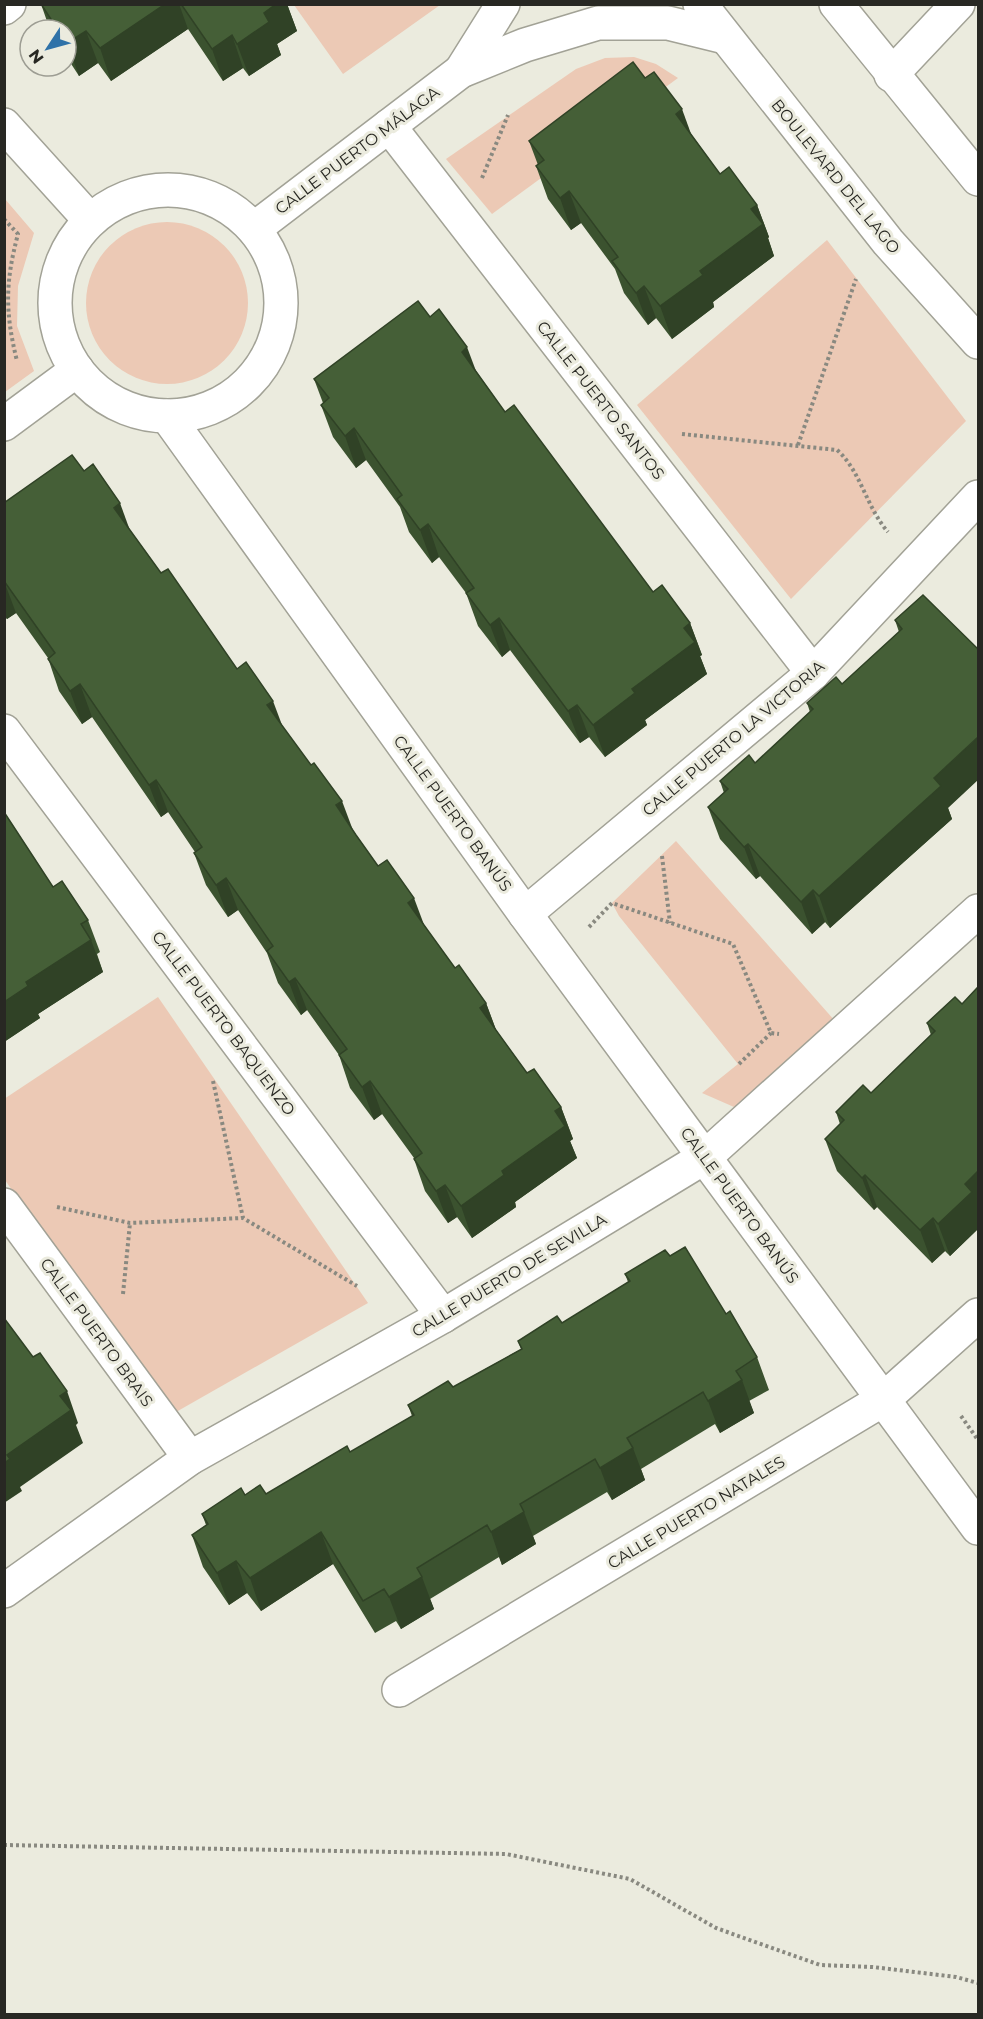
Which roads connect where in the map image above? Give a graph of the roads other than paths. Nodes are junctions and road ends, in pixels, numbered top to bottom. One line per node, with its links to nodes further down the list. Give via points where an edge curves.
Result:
1 (9, 4): 6 (street)
2 (503, 4): 8 (street, CALLE PUERTO MÁLAGA)
3 (700, 4): 7 (street, BOULEVARD DEL LAGO)
4 (836, 4): 9 (street)
5 (958, 4): 9 (street)
6 (4, 8)
7 (725, 37): 8 (street, CALLE PUERTO MÁLAGA, via 668,23 598,23 525,45); 15 (street, BOULEVARD DEL LAGO, via 888,242)
8 (461, 71): 11 (street, CALLE PUERTO MÁLAGA)
9 (891, 75): 12 (street)
10 (4, 125): 13 (street)
11 (389, 126): 14 (street, CALLE PUERTO MÁLAGA); 20 (street, CALLE PUERTO SANTOS)
12 (978, 179)
13 (89, 219): 14 (street, via 122,198 159,189 198,192 233,210); 16 (street, via 66,250 55,287 56,326)
14 (254, 229): 17 (street, via 278,272 282,308 275,344 257,375 230,400 197,414)
15 (978, 342)
16 (77, 370): 17 (street, via 94,389 125,409); 18 (street)
17 (167, 416): 23 (street, CALLE PUERTO BANÚS)
18 (4, 424)
19 (978, 497): 20 (street, CALLE PUERTO LA VICTORIA)
20 (813, 673): 23 (street, CALLE PUERTO LA VICTORIA)
21 (4, 731): 27 (street, CALLE PUERTO BAQUENZO)
22 (978, 911): 24 (street, CALLE PUERTO DE SEVILLA)
23 (525, 914): 24 (street, CALLE PUERTO BANÚS)
24 (705, 1157): 27 (street, CALLE PUERTO DE SEVILLA); 28 (street, CALLE PUERTO BANÚS)
25 (4, 1205): 29 (street, CALLE PUERTO BRAIS)
26 (978, 1315): 28 (street, CALLE PUERTO NATALES)
27 (443, 1316): 29 (street, CALLE PUERTO DE SEVILLA)
28 (884, 1399): 30 (street, CALLE PUERTO BANÚS); 32 (street, CALLE PUERTO NATALES)
29 (190, 1458): 31 (street, CALLE PUERTO DE SEVILLA)
30 (978, 1528)
31 (4, 1591)
32 (399, 1690)

